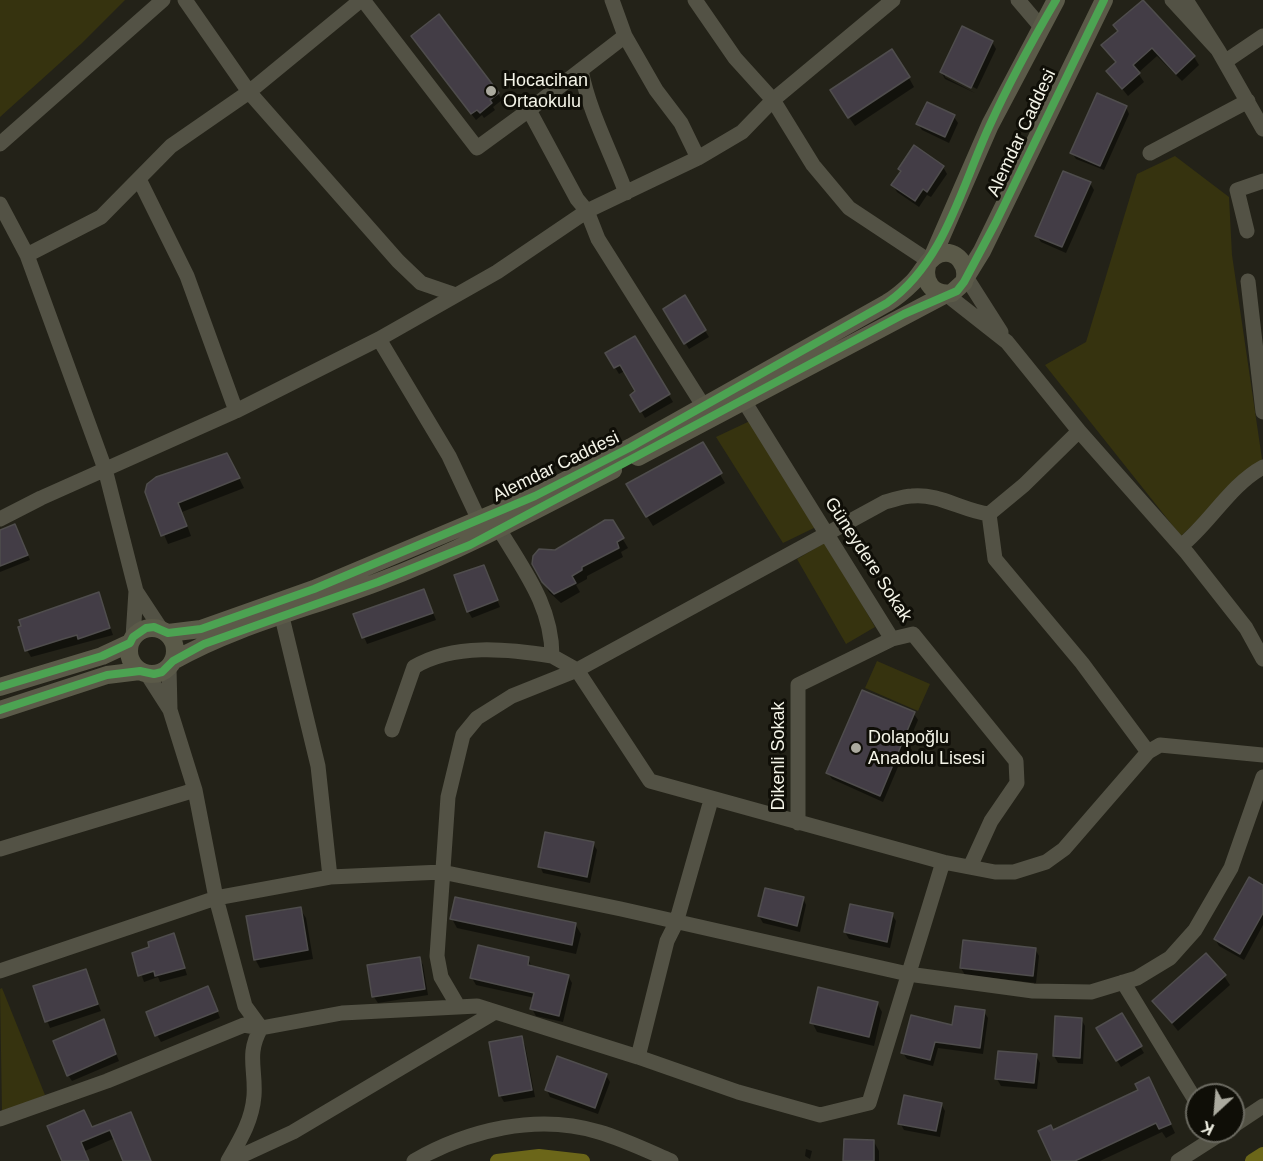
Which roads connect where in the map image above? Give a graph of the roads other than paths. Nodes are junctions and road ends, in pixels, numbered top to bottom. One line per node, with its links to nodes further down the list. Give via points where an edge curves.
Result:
1 (163, 0): 22 (street)
2 (185, 0): 17 (street)
3 (362, 0): 17 (street); 20 (street, via 477,148)
4 (612, 0): 13 (street)
5 (695, 0): 18 (street, via 735,58)
6 (893, 0): 18 (street)
7 (1018, 0): 12 (street)
8 (1056, 0): 12 (main road, Alemdar Caddesi)
9 (1104, 0): 33 (main road, Alemdar Caddesi)
10 (1172, 0): 15 (street)
11 (1186, 0): 15 (street)
12 (1041, 27): 32 (main road, Alemdar Caddesi, via 990,125)
13 (625, 36): 16 (street); 24 (street, via 656,90 681,123)
14 (1263, 36): 15 (street)
15 (1222, 56): 19 (street)
16 (581, 70): 20 (street); 27 (street, via 586,96)
17 (249, 92): 25 (street, via 171,146); 36 (street, via 398,261 421,283)
18 (773, 100): 24 (street, via 741,132); 32 (street, via 813,165 849,208)
19 (1248, 101): 21 (street); 23 (street)
20 (529, 110): 29 (street)
21 (1263, 129)
22 (0, 144)
23 (1150, 153)
24 (698, 158): 27 (street)
25 (139, 178): 31 (street, via 101,217); 41 (street, via 187,276)
26 (1263, 181): 30 (street, via 1237,190)
27 (626, 193): 29 (street)
28 (0, 204): 31 (street)
29 (587, 211): 36 (street); 40 (street, via 598,239)
30 (1247, 231)
31 (27, 255): 45 (street)
32 (929, 262): 33 (main road, via 946,253 953,254 963,263); 35 (main road, via 929,285); 40 (main road, Alemdar Caddesi, via 911,285 887,303)
33 (966, 277): 35 (main road, via 961,287); 38 (street)
34 (1248, 281): 42 (street)
35 (946, 294): 38 (street); 39 (main road, Alemdar Caddesi)
36 (456, 295): 37 (street)
37 (379, 339): 41 (street); 48 (street, via 449,456)
38 (1007, 342): 43 (street)
39 (744, 401): 49 (main road, Alemdar Caddesi); 50 (street, Güneydere Sokak)
40 (704, 407): 48 (main road, Alemdar Caddesi, via 535,496)
41 (236, 411): 45 (street)
42 (1263, 412)
43 (1079, 431): 46 (street); 51 (street)
44 (1263, 467): 51 (street, via 1239,485 1201,530)
45 (105, 469): 47 (street); 52 (street)
46 (989, 514): 50 (street, via 914,495 885,502); 66 (street, via 995,559 1082,663)
47 (0, 519)
48 (479, 520): 54 (main road, Alemdar Caddesi, via 314,589 201,629)
49 (500, 529): 53 (main road, Alemdar Caddesi, via 470,545); 57 (street, via 541,599 552,632)
50 (826, 532): 55 (street, Güneydere Sokak); 60 (street)
51 (1181, 546): 58 (street, via 1246,628)
52 (136, 591): 54 (street); 56 (street)
53 (282, 617): 59 (main road, Alemdar Caddesi, via 204,644); 77 (street, via 318,766)
54 (164, 631): 56 (main road, via 146,628); 59 (main road, via 175,646)
55 (892, 639): 72 (street, Dikenli Sokak, via 798,685); 75 (street, Güneydere Sokak, via 913,634 1016,761 1017,783 991,821)
56 (131, 640): 61 (main road, via 130,659); 62 (main road, via 102,656)
57 (552, 656): 60 (street); 65 (street, via 524,651 463,651 425,661 414,667)
58 (1263, 660)
59 (171, 664): 61 (main road, via 154,674); 64 (street)
60 (577, 670): 71 (street, via 650,781); 76 (street, via 512,696 477,718 464,735 448,797)
61 (143, 672): 63 (main road, via 107,675); 64 (street)
62 (0, 687)
63 (0, 710)
64 (170, 710): 69 (street)
65 (392, 730)
66 (1148, 752): 67 (street, via 1160,745); 75 (street, via 1064,849 1046,862 1014,872)
67 (1263, 755)
68 (1263, 777): 70 (street)
69 (195, 790): 73 (street); 78 (street)
70 (1261, 794): 82 (street, via 1230,868 1196,930 1170,958)
71 (711, 800): 72 (street); 79 (street)
72 (798, 823): 74 (street)
73 (0, 849)
74 (943, 862): 75 (street); 81 (street)
75 (970, 867)
76 (442, 872): 77 (street); 79 (street); 83 (street, via 437,956 441,977)
77 (330, 878): 78 (street)
78 (216, 898): 80 (street); 85 (street, via 245,1006)
79 (676, 923): 81 (street); 86 (street)
80 (0, 971)
81 (908, 974): 82 (street, via 1033,991 1091,992); 86 (street, via 869,1103 861,1106 820,1115)
82 (1123, 982): 87 (street)
83 (458, 1006): 84 (street, via 477,1006); 85 (street, via 342,1013)
84 (495, 1012): 86 (street); 92 (street, via 293,1132)
85 (261, 1028): 90 (street, via 244,1025 107,1081); 92 (street, via 252,1043 254,1096 246,1129)
86 (638, 1057)
87 (1185, 1083)
88 (1263, 1106): 89 (street)
89 (1245, 1118)
90 (0, 1119)
91 (1204, 1143): 95 (street)
92 (229, 1161)
93 (414, 1161): 94 (street, via 432,1150 492,1130 541,1123 598,1131)
94 (671, 1161)
95 (1178, 1161)

